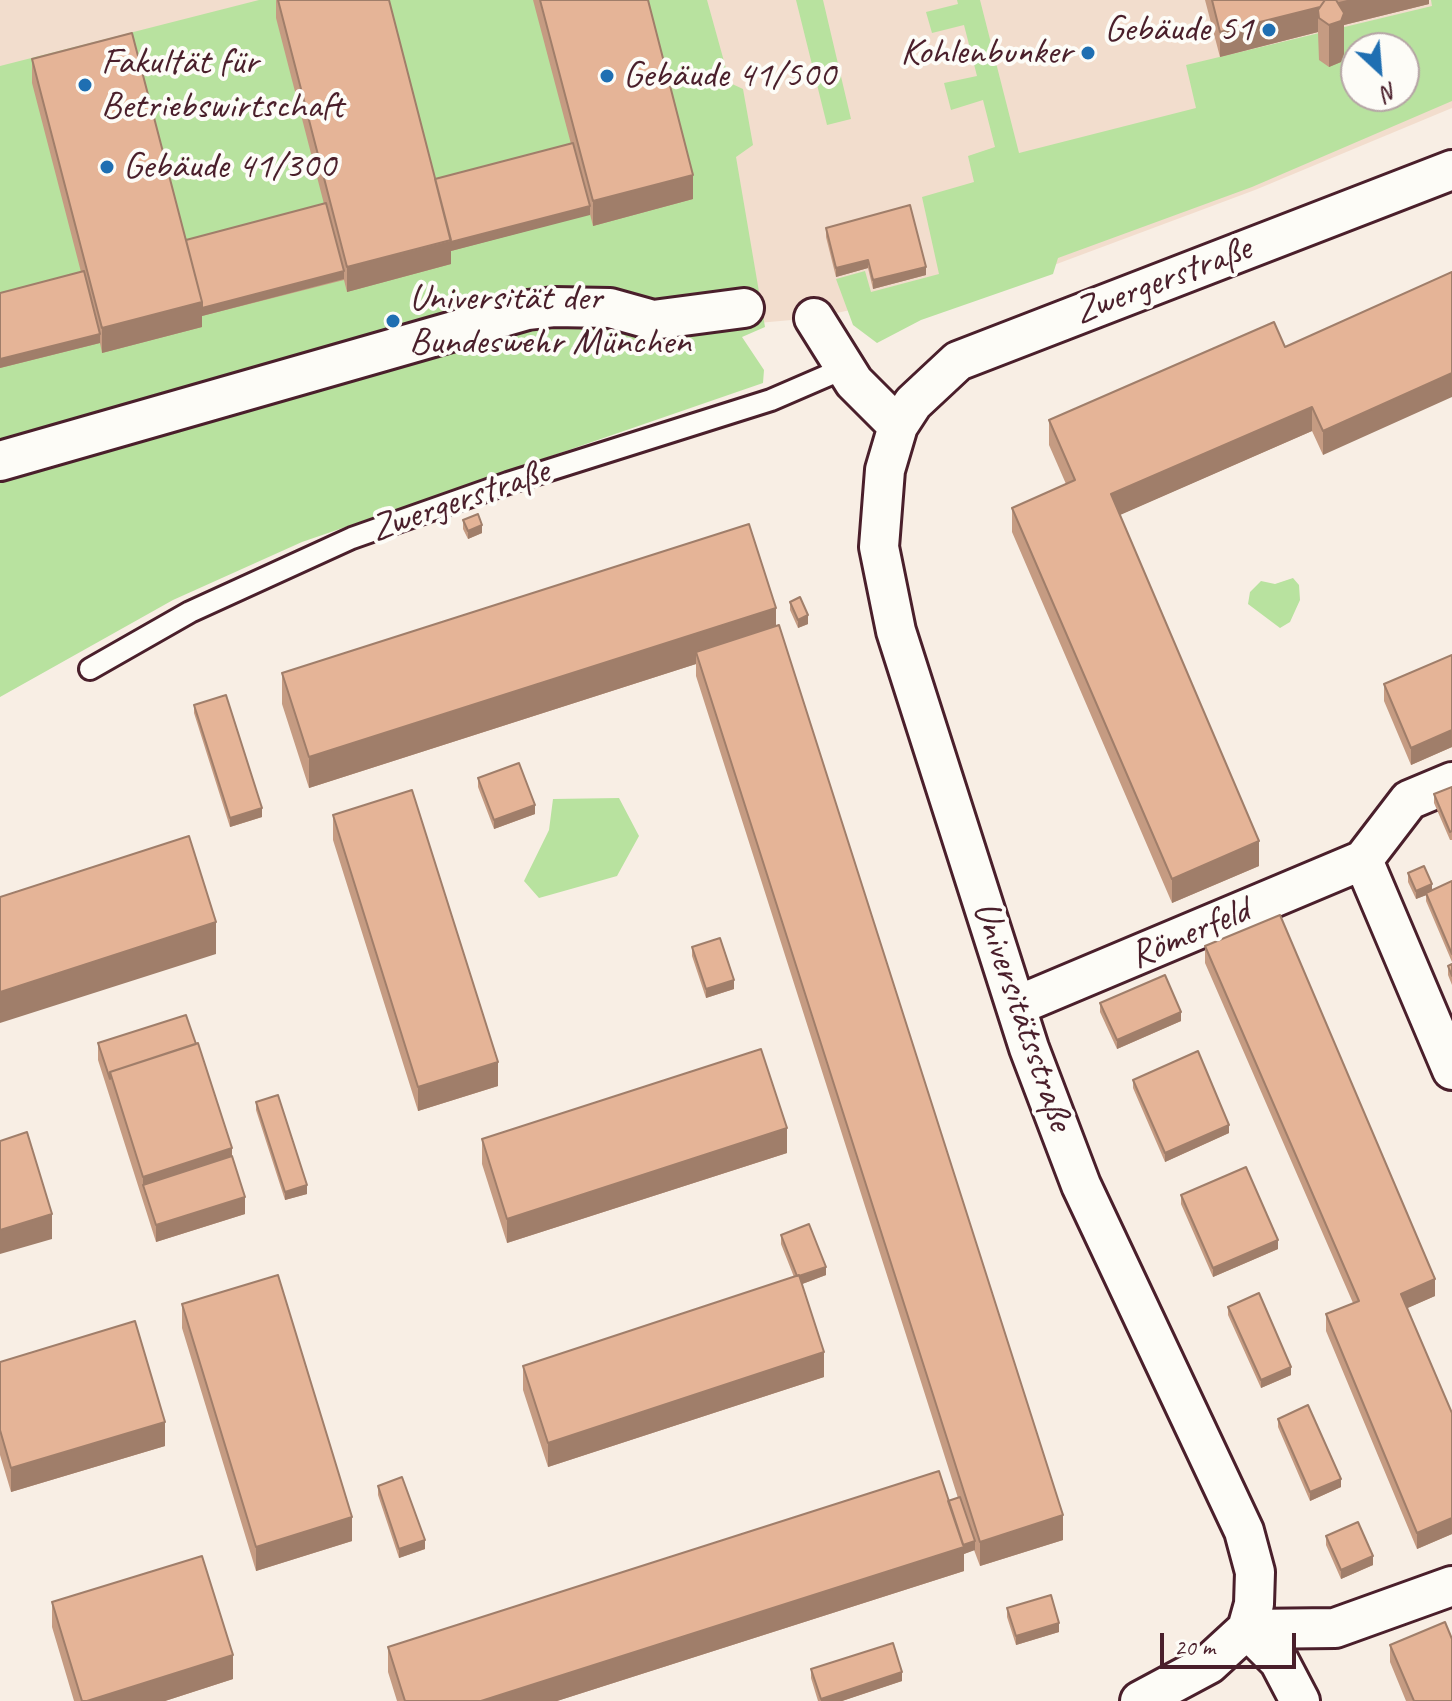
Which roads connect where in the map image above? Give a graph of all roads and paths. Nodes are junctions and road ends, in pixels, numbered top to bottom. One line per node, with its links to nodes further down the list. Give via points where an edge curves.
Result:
1 (1452, 170): 5 (street, Zwergerstraße, via 968,357 935,380)
2 (744, 308): 6 (street, via 653,320 610,308 527,310)
3 (814, 318): 4 (street)
4 (845, 368): 5 (street); 7 (lane, Zwergerstraße, via 771,400 352,538 190,612)
5 (898, 426): 10 (street, Universitätsstraße, via 885,470 879,547 896,631)
6 (0, 461)
7 (90, 669)
8 (1452, 782): 9 (street, Römerfeld, via 1409,800)
9 (1363, 860): 10 (street, Römerfeld); 11 (street)
10 (1016, 1006): 13 (street, Universitätsstraße, via 1081,1185 1244,1531 1255,1572)
11 (1452, 1070)
12 (1452, 1586): 13 (street, via 1335,1628)
13 (1247, 1629): 14 (street, via 1209,1664); 15 (street, via 1279,1661)
14 (1140, 1701)
15 (1300, 1701)

